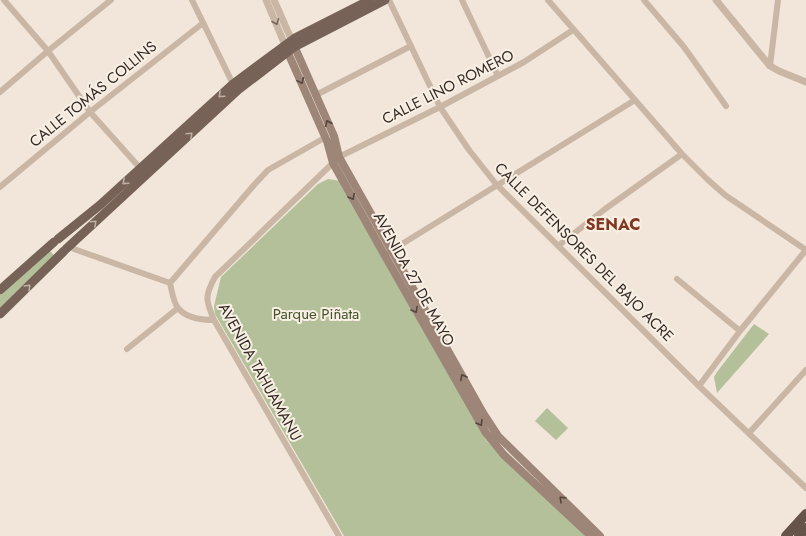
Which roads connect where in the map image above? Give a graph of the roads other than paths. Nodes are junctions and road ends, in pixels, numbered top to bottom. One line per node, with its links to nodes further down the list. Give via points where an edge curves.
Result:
1 (4, 0): 17 (street)
2 (111, 0): 17 (street)
3 (192, 0): 13 (street)
4 (370, 0): 15 (main road)
5 (385, 0): 15 (main road)
6 (389, 0): 16 (street, CALLE DEFENSORES DEL BAJO ACRE)
7 (462, 0): 19 (street)
8 (548, 0): 14 (street)
9 (644, 0): 25 (street, via 684,46)
10 (716, 0): 18 (street)
11 (778, 0): 18 (street)
12 (273, 2): 15 (street, AVENIDA 27 DE MAYO)
13 (203, 23): 21 (street); 27 (street, CALLE TOMÁS COLLINS)
14 (573, 30): 19 (street, CALLE LINO ROMERO); 24 (street)
15 (290, 46): 21 (main road); 23 (main road, AVENIDA 27 DE MAYO); 28 (main road, AVENIDA 27 DE MAYO, one-way to 28); 36 (main road, one-way to 15, via 238,90)
16 (411, 46): 23 (street); 26 (street, CALLE DEFENSORES DEL BAJO ACRE)
17 (48, 51): 22 (street); 27 (street)
18 (770, 66): 20 (street)
19 (498, 76): 26 (street, CALLE LINO ROMERO)
20 (806, 82)
21 (233, 84): 31 (main road, one-way to 31)
22 (0, 92)
23 (316, 95): 30 (main road, AVENIDA 27 DE MAYO, one-way to 23, via 334,136)
24 (635, 100): 29 (street); 32 (street)
25 (726, 106)
26 (440, 107): 30 (street, CALLE LINO ROMERO); 32 (street, CALLE DEFENSORES DEL BAJO ACRE)
27 (90, 112): 31 (street); 33 (street, CALLE TOMÁS COLLINS)
28 (326, 136): 30 (main road, AVENIDA 27 DE MAYO); 40 (street, via 268,170)
29 (682, 154): 35 (street); 37 (street, via 726,195)
30 (336, 160): 38 (main road, AVENIDA 27 DE MAYO); 44 (street, AVENIDA TAHUAMANU, via 215,278 208,290 207,304)
31 (140, 168): 34 (main road, one-way to 34)
32 (496, 184): 35 (street, CALLE DEFENSORES DEL BAJO ACRE); 38 (street)
33 (0, 187)
34 (56, 241): 36 (main road, via 66,241); 41 (main road)
35 (558, 246): 48 (street, CALLE DEFENSORES DEL BAJO ACRE)
36 (66, 248): 40 (street); 43 (main road, one-way to 36)
37 (806, 250): 45 (street)
38 (387, 252): 54 (main road, AVENIDA 27 DE MAYO, one-way to 54, via 486,433 504,455); 55 (main road, AVENIDA 27 DE MAYO, one-way to 38, via 498,436)
39 (677, 280): 45 (street)
40 (170, 284): 42 (street)
41 (0, 290)
42 (178, 308): 44 (street, via 191,316); 46 (street)
43 (0, 314)
44 (214, 320): 53 (street, AVENIDA TAHUAMANU)
45 (740, 331): 48 (street)
46 (127, 350)
47 (806, 370): 49 (street)
48 (699, 386): 49 (street, CALLE DEFENSORES DEL BAJO ACRE)
49 (749, 433): 50 (street, CALLE DEFENSORES DEL BAJO ACRE)
50 (806, 488)
51 (806, 514): 56 (highway)
52 (806, 528): 57 (highway)
53 (339, 536)
54 (591, 536)
55 (600, 536)
56 (786, 536)
57 (799, 536)

